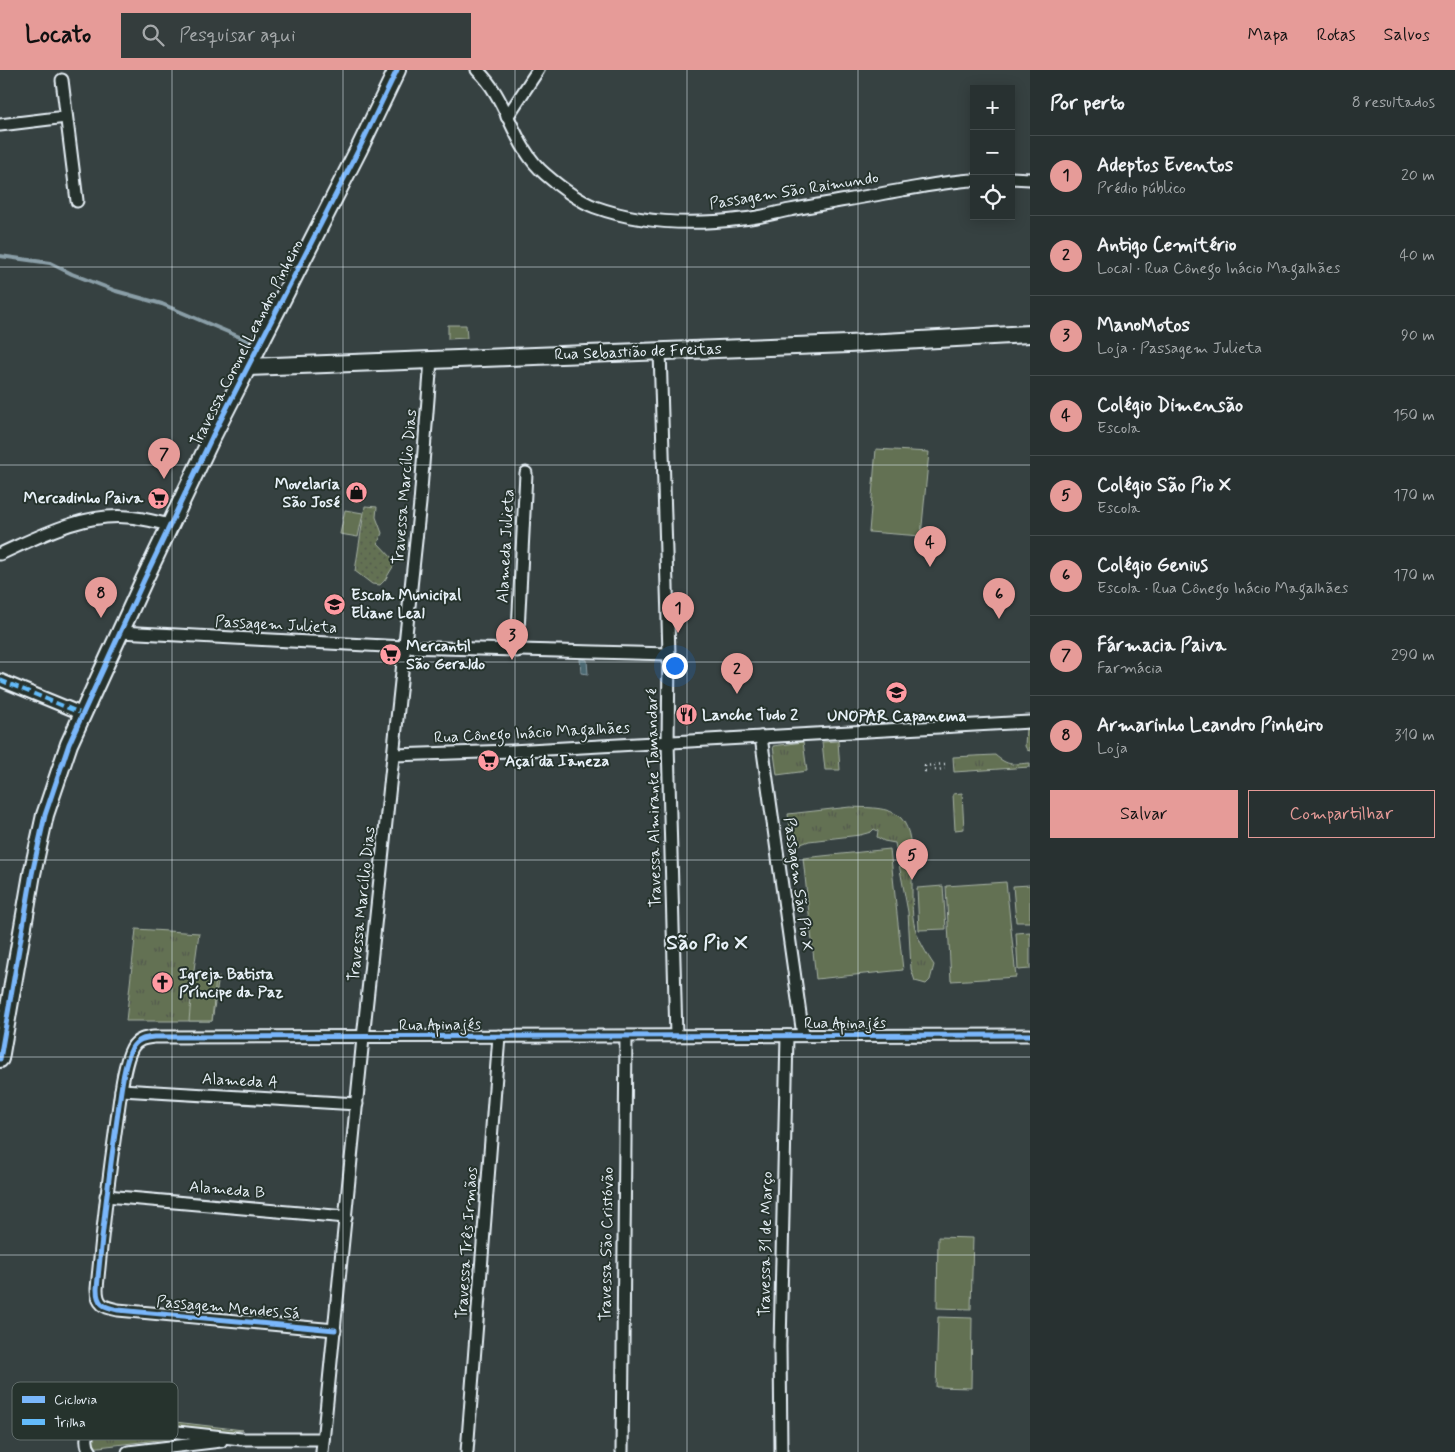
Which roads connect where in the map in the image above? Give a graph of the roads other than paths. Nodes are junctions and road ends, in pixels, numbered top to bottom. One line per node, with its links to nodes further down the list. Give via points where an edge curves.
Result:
1 (397, 70): 15 (street, Travessa Coronel Leandro Pinheiro)
2 (477, 70): 6 (street, Passagem São Raimundo, via 494,91)
3 (538, 70): 6 (street)
4 (62, 80): 5 (street)
5 (66, 117): 7 (street); 11 (street)
6 (507, 117): 10 (street, Passagem São Raimundo, via 528,155 568,193 594,207 667,222 744,219)
7 (0, 125)
8 (1015, 178): 9 (street)
9 (1030, 179)
10 (970, 181)
11 (77, 201)
12 (1030, 334): 13 (street, Rua Sebastião de Freitas)
13 (660, 350): 14 (street, Rua Sebastião de Freitas); 22 (street, Travessa Almirante Tamandaré)
14 (431, 360): 15 (street, Rua Sebastião de Freitas); 20 (street, Travessa Marcílio Dias, via 424,468)
15 (247, 367): 17 (street, Travessa Coronel Leandro Pinheiro)
16 (526, 473): 21 (street, Alameda Julieta)
17 (170, 525): 18 (street, via 127,517 83,521); 19 (street, Travessa Coronel Leandro Pinheiro)
18 (0, 554)
19 (120, 632): 20 (street, Passagem Julieta); 24 (street, Travessa Coronel Leandro Pinheiro)
20 (404, 647): 21 (street, Passagem Julieta); 28 (street, Travessa Marcílio Dias)
21 (517, 651): 22 (street, Passagem Julieta)
22 (669, 654): 27 (street, Travessa Almirante Tamandaré)
23 (0, 680): 24 (street)
24 (82, 714): 29 (street, Travessa Coronel Leandro Pinheiro, via 44,815)
25 (1030, 722): 26 (street, Rua Cônego Inácio Magalhães)
26 (761, 737): 27 (street, Rua Cônego Inácio Magalhães); 30 (street, Passagem São Pio X)
27 (668, 743): 28 (street, Rua Cônego Inácio Magalhães); 33 (street, Travessa Almirante Tamandaré)
28 (394, 755): 36 (street, Travessa Marcílio Dias)
29 (4, 1014): 37 (street, Travessa Coronel Leandro Pinheiro)
30 (803, 1035): 31 (street, Rua Apinajés); 34 (street, Rua Apinajés)
31 (1030, 1035)
32 (498, 1036): 35 (street, Rua Apinajés); 36 (street, Rua Apinajés); 51 (street, Travessa Três Irmãos)
33 (676, 1036): 34 (street, Rua Apinajés); 35 (street, Rua Apinajés)
34 (787, 1036): 53 (street, Travessa 31 de Março, via 780,1336)
35 (626, 1037): 52 (street, Travessa São Cristóvão)
36 (363, 1038): 38 (street, Rua Apinajés, via 143,1038 132,1049); 39 (street, Travessa Marcílio Dias)
37 (0, 1059)
38 (121, 1090): 39 (street, Alameda A); 40 (street, Rua Apinajés)
39 (357, 1104): 41 (street, Travessa Marcílio Dias)
40 (106, 1196): 41 (street, Alameda B); 42 (street, Rua Apinajés, via 97,1298 102,1304)
41 (346, 1217): 43 (street, Travessa Marcílio Dias)
42 (118, 1310): 43 (street, Passagem Mendes Sá)
43 (335, 1330): 45 (street, Travessa Marcílio Dias)
44 (178, 1432): 46 (street)
45 (323, 1438): 46 (street); 50 (street, Travessa Marcílio Dias)
46 (241, 1439): 49 (street)
47 (87, 1440): 48 (street, via 87,1447)
48 (92, 1452)
49 (128, 1452)
50 (322, 1452)
51 (467, 1452)
52 (622, 1452)
53 (781, 1452)

